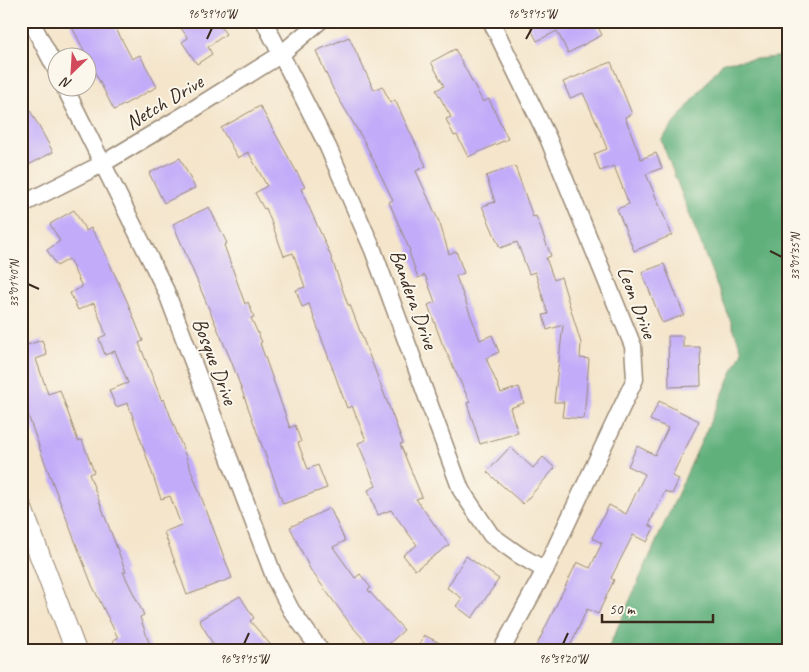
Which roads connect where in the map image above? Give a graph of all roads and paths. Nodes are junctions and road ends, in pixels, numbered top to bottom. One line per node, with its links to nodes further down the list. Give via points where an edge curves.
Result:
1 (30, 21): 5 (street)
2 (264, 21): 6 (street, Bandera Drive)
3 (320, 21): 6 (street, Netch Drive)
4 (491, 21): 11 (street, Leon Drive, via 548,138 633,346 635,379)
5 (48, 54)
6 (280, 55): 8 (street, Netch Drive); 11 (street, Bandera Drive, via 328,147 373,250 461,490 491,535)
7 (70, 98): 8 (street, Bosque Drive)
8 (104, 163): 9 (street, Netch Drive); 13 (street, Bosque Drive, via 166,292 275,579 291,610)
9 (21, 206)
10 (21, 506): 12 (street)
11 (546, 570): 14 (street, Leon Drive)
12 (76, 651)
13 (321, 651)
14 (501, 651)

